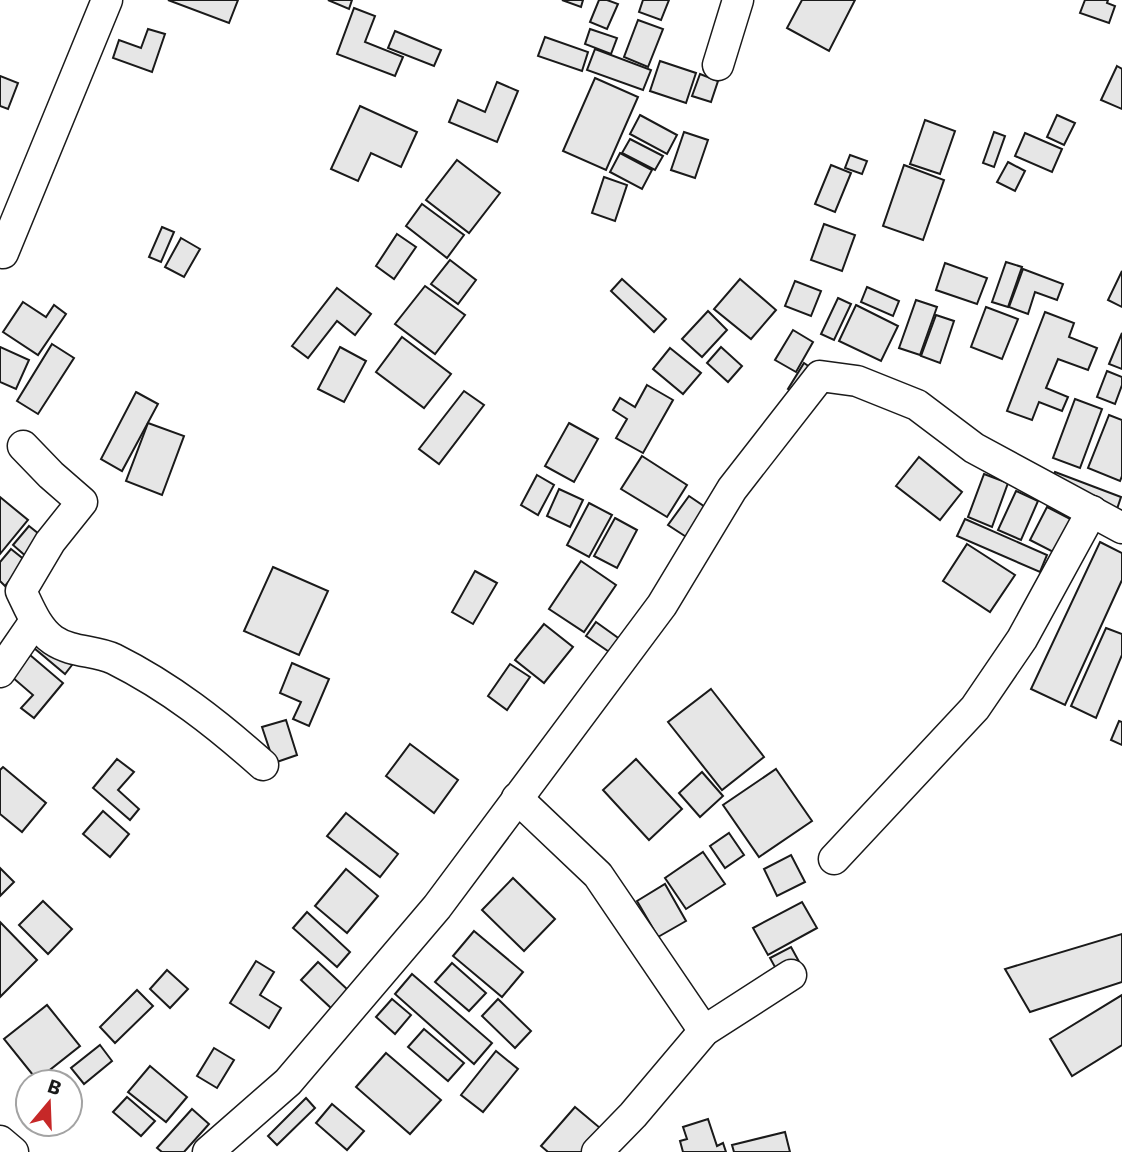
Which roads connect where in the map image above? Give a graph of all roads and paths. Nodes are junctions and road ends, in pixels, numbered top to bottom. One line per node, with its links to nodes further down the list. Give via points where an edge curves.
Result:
1 (107, 0): 4 (street)
2 (738, 0): 3 (street)
3 (718, 65)
4 (3, 253)
5 (23, 446): 8 (street, via 82,502 50,542 21,591)
6 (1092, 511): 7 (street); 11 (street, via 974,448 917,405 857,381 820,376 732,489 662,605); 12 (street, via 1022,639 975,708)
7 (1122, 528)
8 (35, 621): 9 (street); 10 (street, via 51,639 74,650 110,657 156,681 218,725)
9 (0, 672)
10 (263, 765)
11 (517, 798): 14 (street, via 598,875); 17 (street, via 437,907 288,1082)
12 (834, 859)
13 (791, 975): 14 (street)
14 (704, 1031): 18 (street)
15 (0, 1141): 16 (street)
16 (13, 1152)
17 (208, 1152)
18 (597, 1152)

